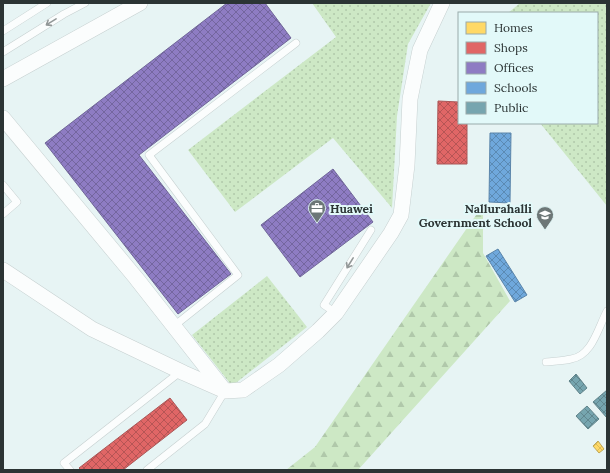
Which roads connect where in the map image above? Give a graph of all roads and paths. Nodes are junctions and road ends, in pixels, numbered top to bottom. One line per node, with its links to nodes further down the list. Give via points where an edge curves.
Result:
1 (47, 3): 5 (lane)
2 (85, 3): 7 (lane, one-way to 7)
3 (140, 3): 8 (street)
4 (442, 3): 14 (street, via 420,50 410,99 407,165 401,215 391,233)
5 (3, 31)
6 (296, 43): 16 (lane, via 149,155 238,275)
7 (3, 52)
8 (3, 79)
9 (3, 118): 16 (street)
10 (3, 185): 11 (lane, via 17,202)
11 (3, 214)
12 (371, 230): 14 (lane, one-way to 14)
13 (3, 270): 18 (street, via 92,329)
14 (330, 309): 19 (street, via 318,331 279,365 243,390)
15 (607, 312): 17 (lane, via 589,349 582,355 572,359)
16 (174, 326): 19 (street)
17 (546, 362)
18 (180, 372): 19 (street); 20 (lane, via 64,463)
19 (225, 391): 21 (lane, via 205,424)
20 (70, 470)
21 (147, 470)

